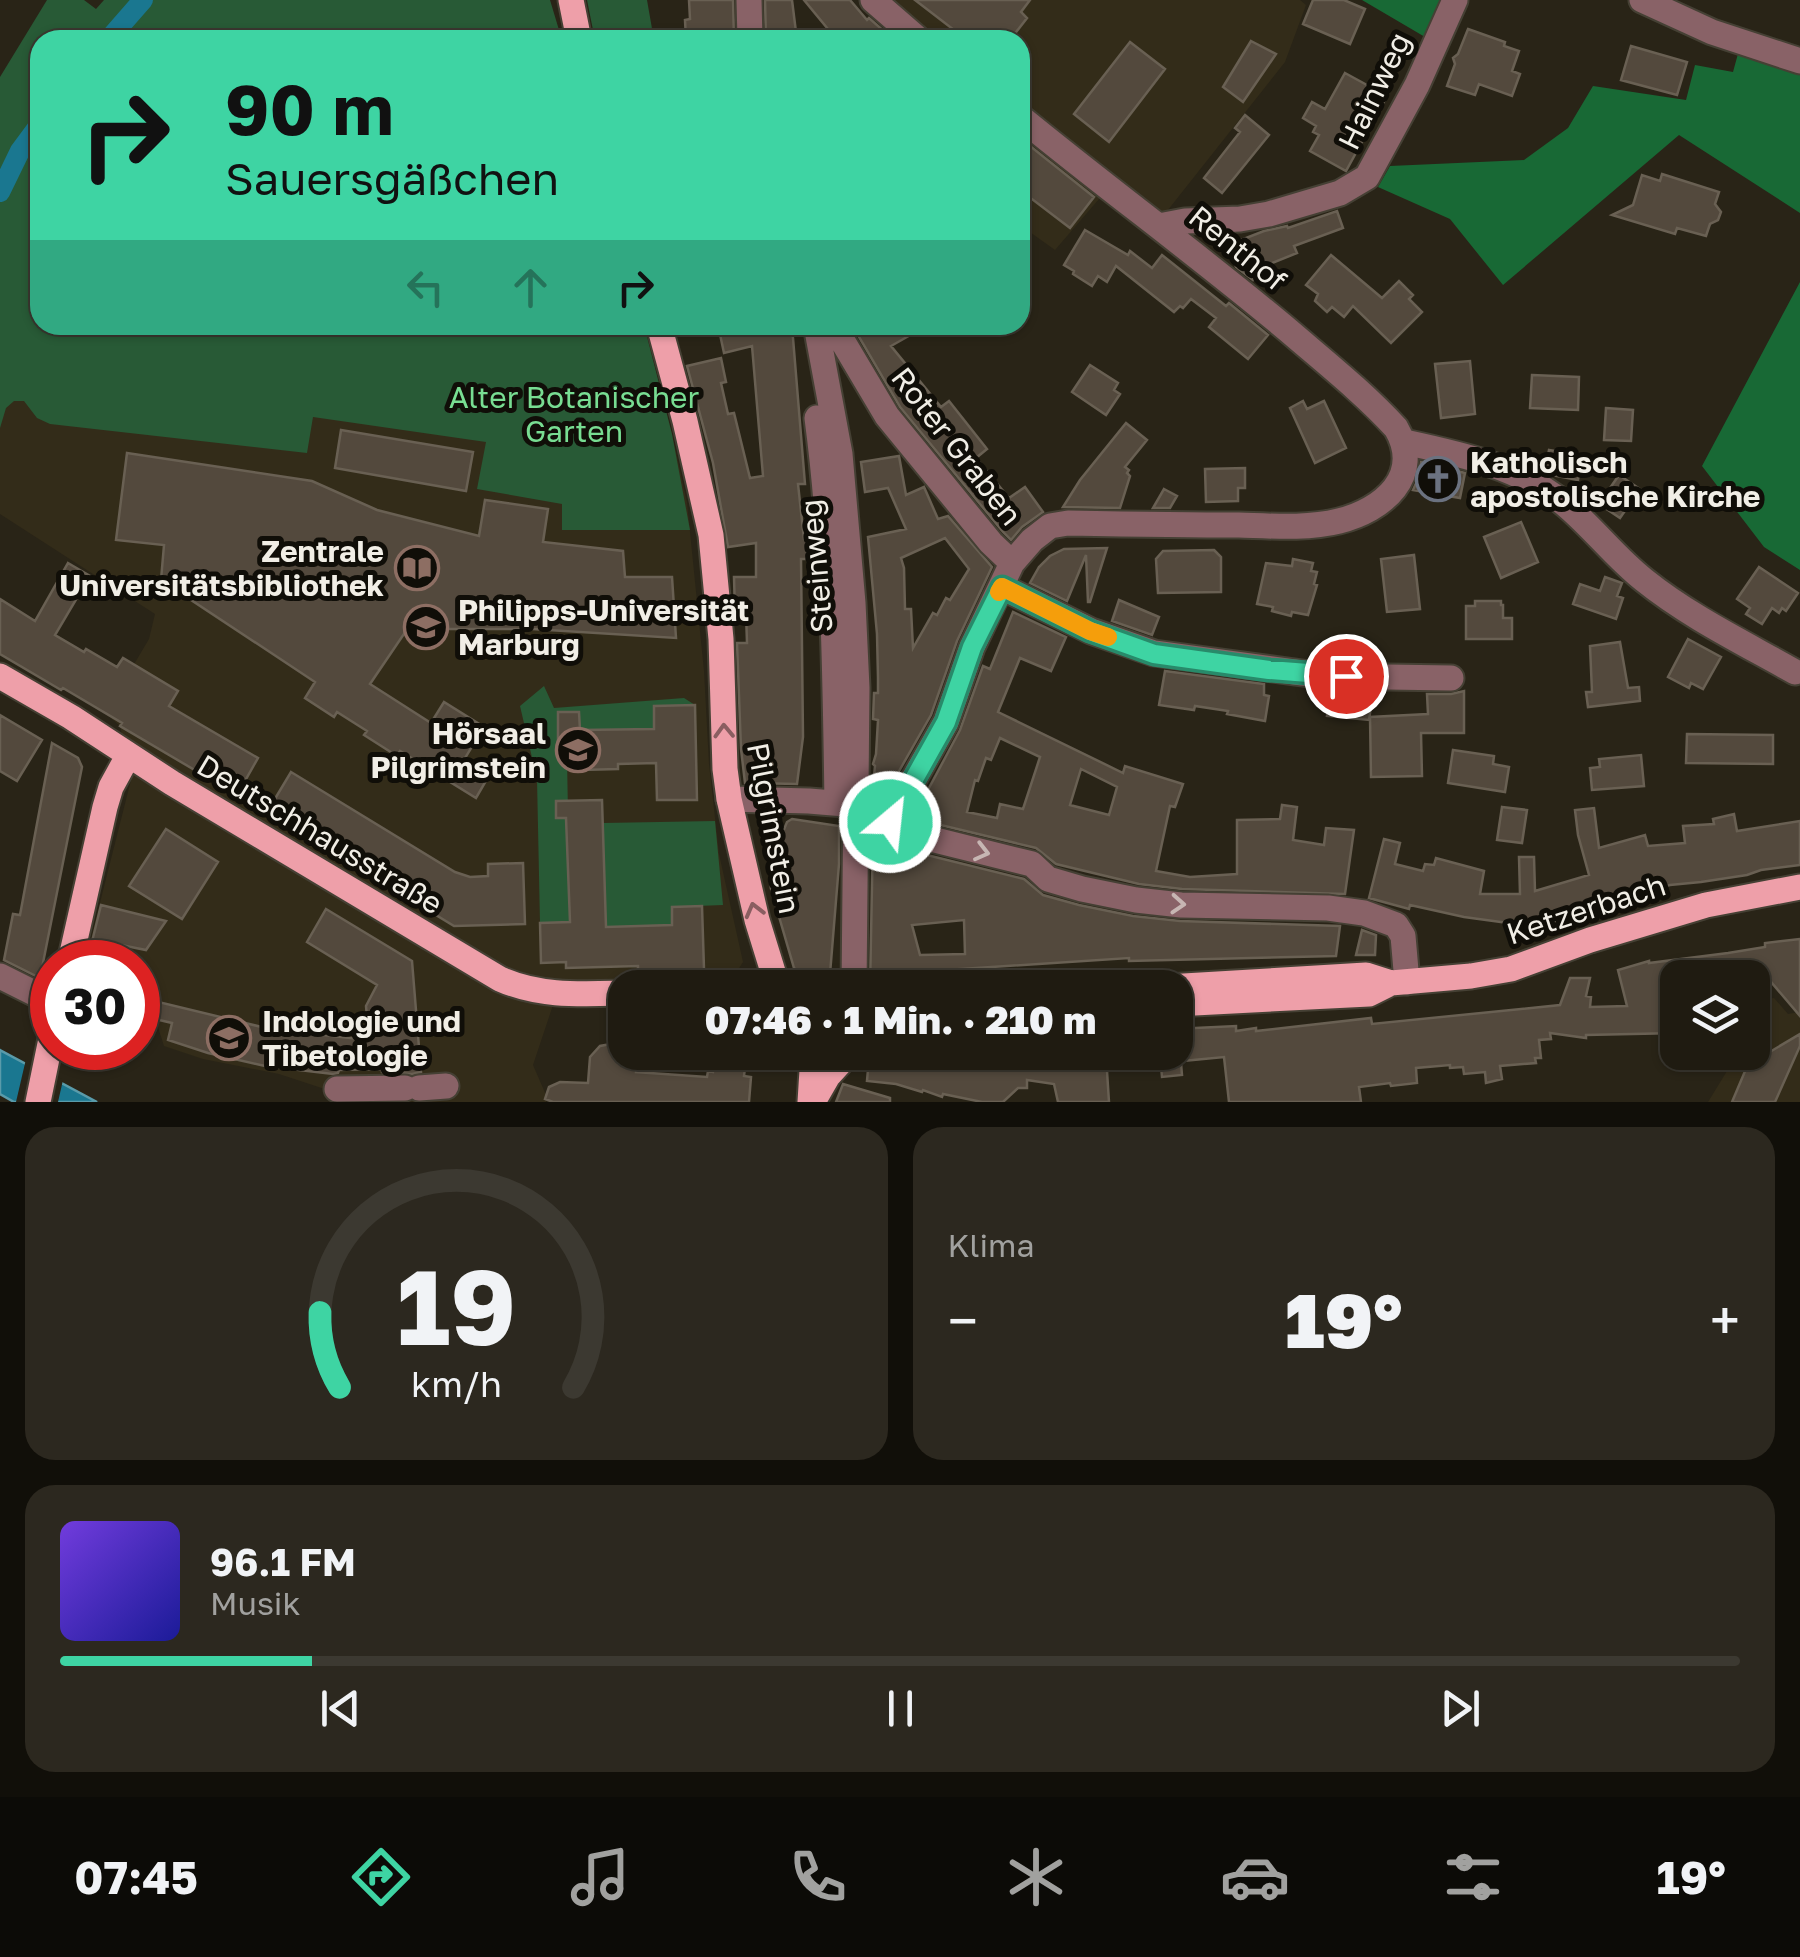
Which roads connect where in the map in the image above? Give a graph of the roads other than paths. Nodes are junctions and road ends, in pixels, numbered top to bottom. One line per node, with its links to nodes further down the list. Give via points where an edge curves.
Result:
1 (570, 0): 6 (main road)
2 (749, 0): 7 (street)
3 (873, 0): 8 (street)
4 (1455, 0): 11 (street, Hainweg, via 1368,178 1269,214)
5 (1642, 0): 9 (street)
6 (578, 30)
7 (750, 30)
8 (907, 30)
9 (1800, 61)
10 (1030, 126): 11 (street, Renthof)
11 (1159, 226): 16 (street, Renthof, via 1316,354)
12 (662, 335): 22 (main road, Pilgrimstein, one-way to 12, via 711,535)
13 (818, 335): 23 (street, Steinweg, via 840,454 851,571 858,688)
14 (840, 335): 17 (street, Roter Graben, via 886,416 991,544)
15 (811, 375): 23 (street)
16 (1404, 442): 17 (street, via 1406,460 1391,495 1339,521 1068,523 1032,540); 18 (street, via 1468,456 1528,481 1568,506 1655,589)
17 (1007, 575): 20 (street, Roter Graben, via 1090,631 1154,654 1324,676); 24 (street, via 946,722)
18 (1795, 672)
19 (0, 676): 21 (main road, Deutschhausstraße)
20 (1450, 678)
21 (128, 756): 26 (main road, via 111,786); 33 (main road, Deutschhausstraße, via 500,979 531,990)
22 (729, 799): 23 (street); 27 (main road, Pilgrimstein, one-way to 22)
23 (847, 804): 24 (street); 28 (street, Steinweg)
24 (890, 822): 30 (street, one-way to 30, via 919,836 1032,864 1048,879 1082,890 1182,905 1364,913 1396,925 1403,936)
25 (1800, 887): 30 (main road, Ketzerbach, via 1706,904 1510,969)
26 (75, 940)
27 (772, 970)
28 (853, 970)
29 (0, 976): 32 (street)
30 (1399, 982): 31 (main road, Ketzerbach, via 1366,975); 34 (main road, Ketzerbach, via 1368,994)
31 (1193, 985)
32 (30, 991)
33 (608, 993)
34 (1193, 1003)
35 (44, 1070): 40 (main road)
36 (812, 1070): 41 (main road)
37 (834, 1070): 41 (main road)
38 (446, 1086): 39 (street)
39 (336, 1089)
40 (38, 1102)
41 (812, 1102)

